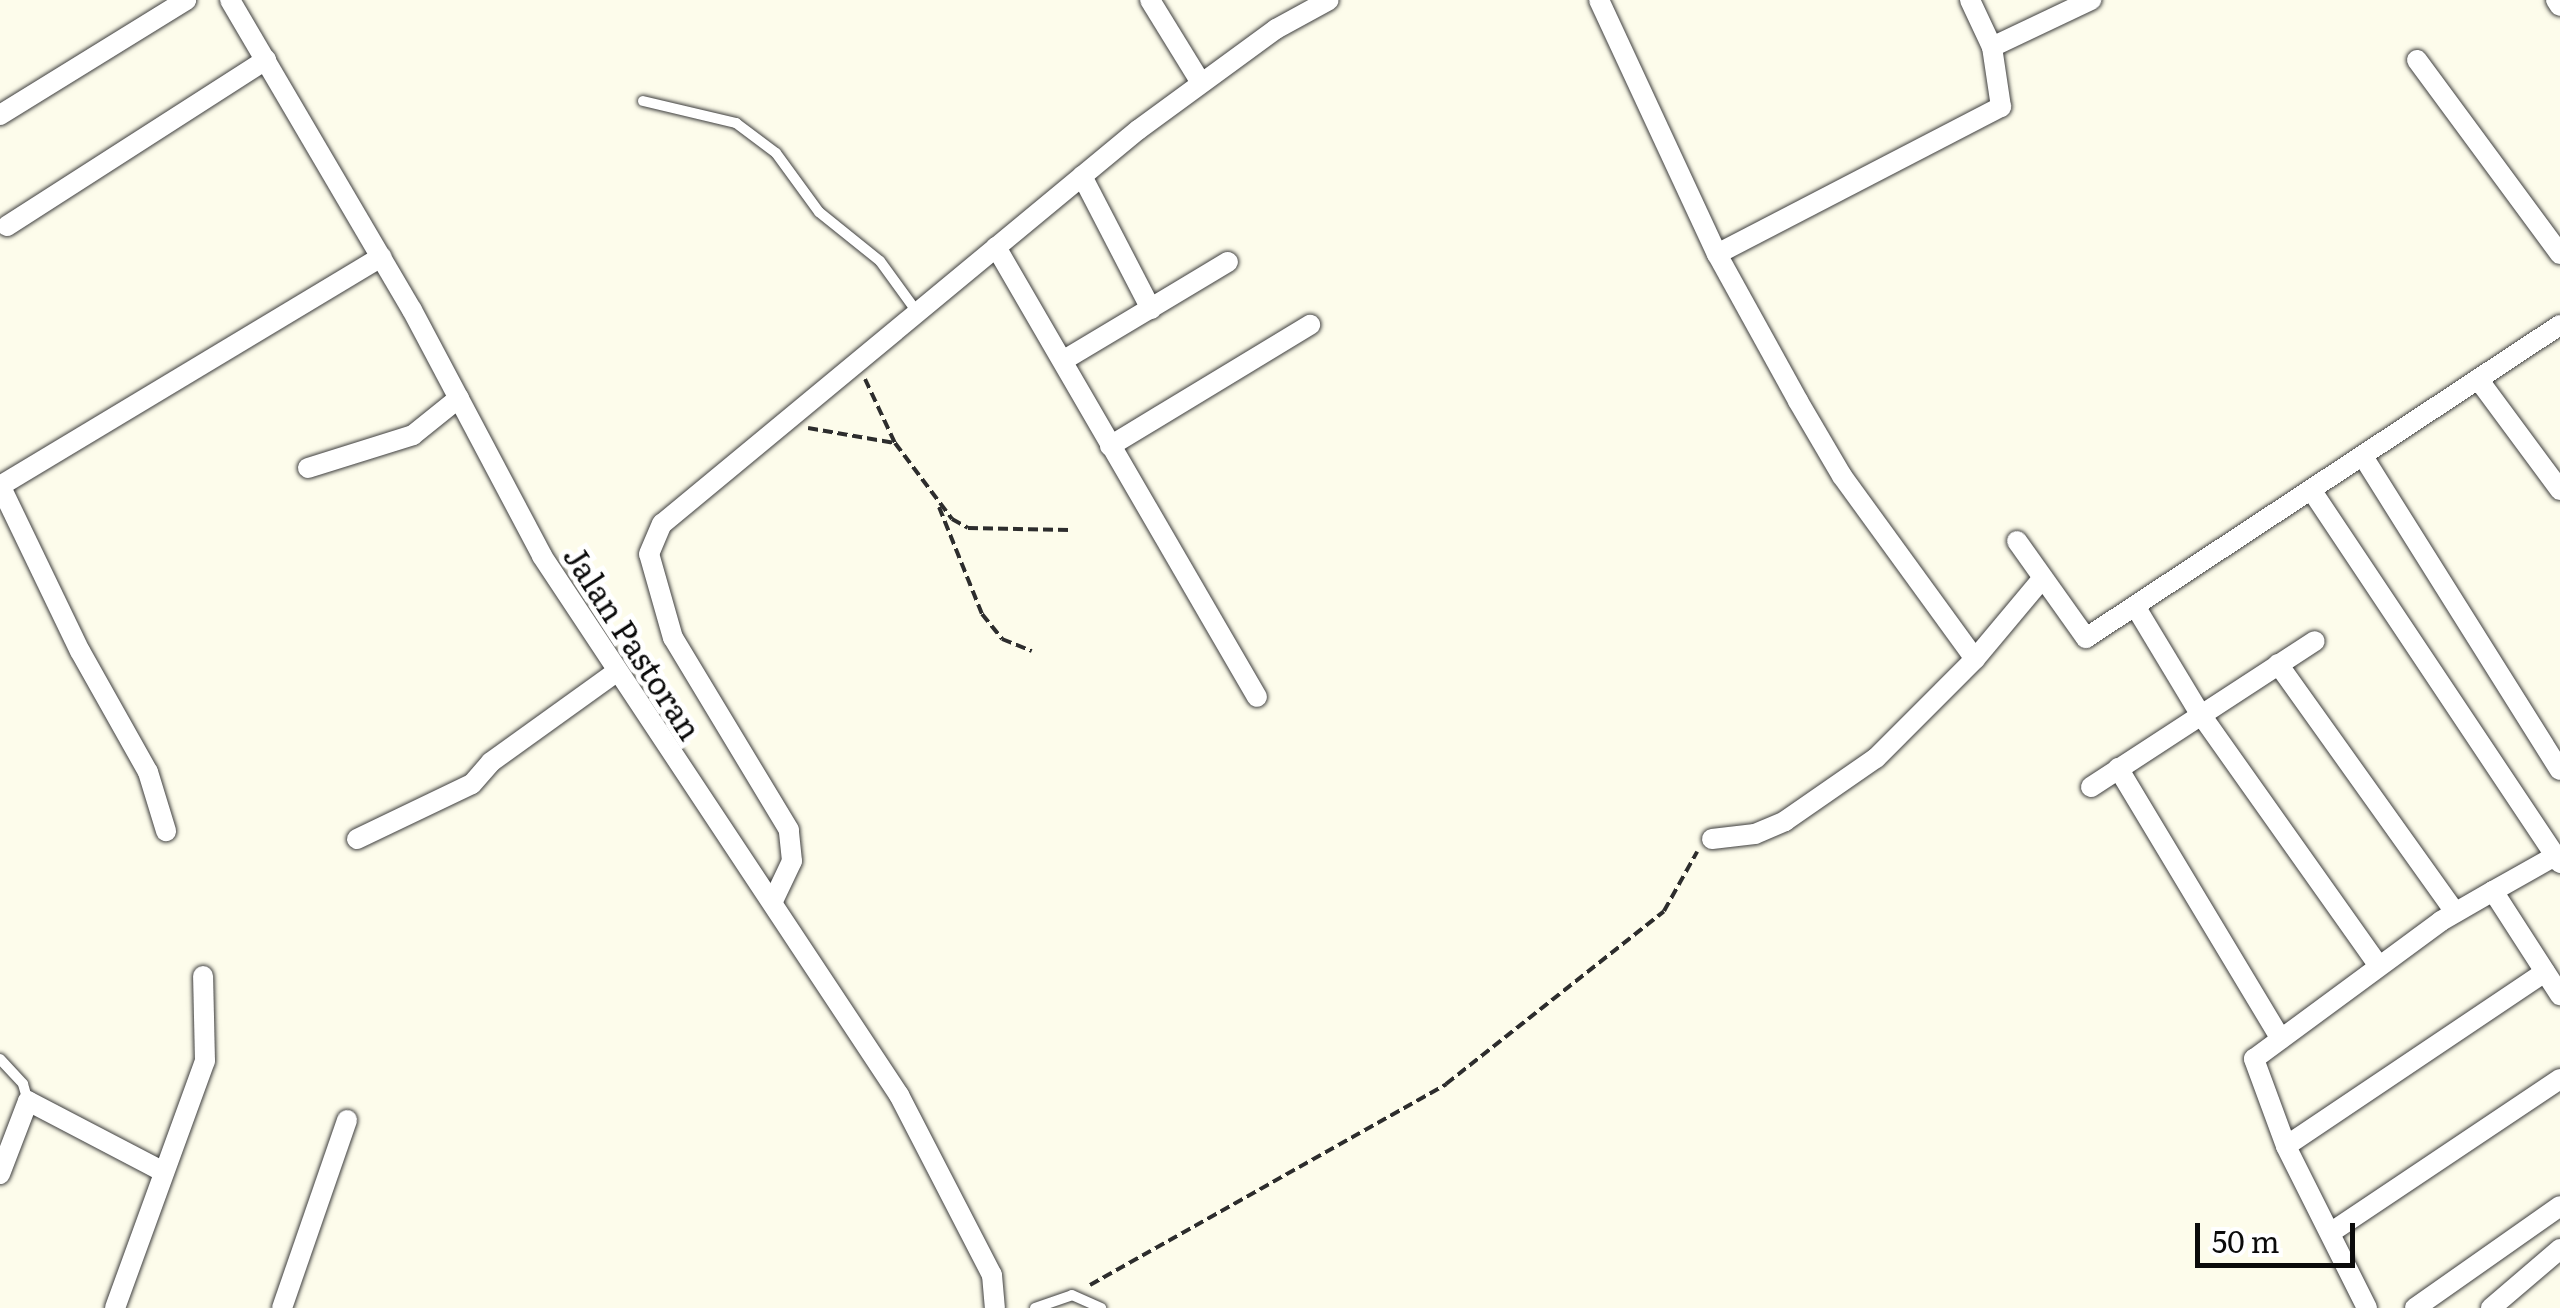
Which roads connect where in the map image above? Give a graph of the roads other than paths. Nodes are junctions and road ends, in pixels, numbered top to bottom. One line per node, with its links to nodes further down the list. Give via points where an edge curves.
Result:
1 (186, 0): 15 (street)
2 (230, 0): 11 (street, Jalan Pastoran)
3 (1150, 0): 13 (street)
4 (1329, 0): 13 (street, via 1276,29)
5 (1600, 0): 19 (street)
6 (1970, 0): 10 (street)
7 (2091, 0): 10 (street)
8 (2556, 0): 9 (street)
9 (2560, 6)
10 (1992, 48): 19 (street, via 2004,95 1991,114)
11 (266, 60): 17 (street); 21 (street, Jalan Pastoran)
12 (2417, 60): 20 (street)
13 (1202, 84): 16 (street)
14 (642, 100): 24 (lane, via 736,124 776,153 819,212 880,261)
15 (0, 115)
16 (1082, 176): 18 (street); 23 (street)
17 (7, 226)
18 (996, 247): 24 (street); 27 (street)
19 (1717, 254): 40 (street, via 1842,476)
20 (2560, 254)
21 (380, 257): 29 (street, Jalan Pastoran); 33 (street)
22 (1228, 262): 23 (street)
23 (1151, 310): 27 (street)
24 (917, 312): 53 (street, via 662,524 649,554 673,638 784,818 792,861)
25 (1310, 324): 30 (street)
26 (2560, 325): 28 (street)
27 (1064, 360): 30 (street)
28 (2478, 379): 31 (street); 34 (street)
29 (458, 398): 32 (street, via 413,436); 42 (street, Jalan Pastoran, via 542,556)
30 (1110, 446): 43 (street)
31 (2364, 458): 35 (street); 46 (street)
32 (308, 468)
33 (0, 486): 48 (street, via 148,772)
34 (2560, 490)
35 (2312, 491): 38 (street); 51 (street)
36 (2017, 541): 37 (street)
37 (2042, 579): 38 (street, via 2086,638); 40 (street)
38 (2135, 606): 44 (street)
39 (2315, 641): 41 (street)
40 (1975, 659): 49 (street, via 1876,758 1809,804 1754,834)
41 (2278, 664): 44 (street); 54 (street)
42 (615, 673): 50 (street, via 516,742 472,784); 53 (street, Jalan Pastoran)
43 (1257, 697)
44 (2199, 712): 45 (street); 55 (street)
45 (2118, 768): 47 (street); 59 (street)
46 (2560, 770)
47 (2091, 787)
48 (166, 831)
49 (1712, 838)
50 (357, 839)
51 (2558, 860): 52 (street)
52 (2499, 900): 54 (street); 56 (street)
53 (774, 901): 72 (street, Jalan Pastoran, via 899,1095 992,1275)
54 (2455, 912): 55 (street)
55 (2380, 966): 59 (street)
56 (2546, 972): 58 (street); 64 (street)
57 (203, 976): 65 (street, via 205,1061)
58 (2560, 995)
59 (2280, 1039): 64 (street, via 2254,1059)
60 (0, 1060): 62 (lane, via 23,1084)
61 (2560, 1080): 68 (street)
62 (28, 1101): 65 (street); 66 (street)
63 (347, 1120): 71 (street)
64 (2286, 1146): 68 (street)
65 (164, 1172): 70 (street)
66 (0, 1174)
67 (2560, 1206): 76 (street)
68 (2330, 1234): 75 (street)
69 (2560, 1249): 77 (street)
70 (116, 1308)
71 (282, 1308)
72 (995, 1308)
73 (1035, 1308): 74 (lane, via 1072,1295)
74 (1101, 1308)
75 (2367, 1308)
76 (2415, 1308)
77 (2491, 1308)

